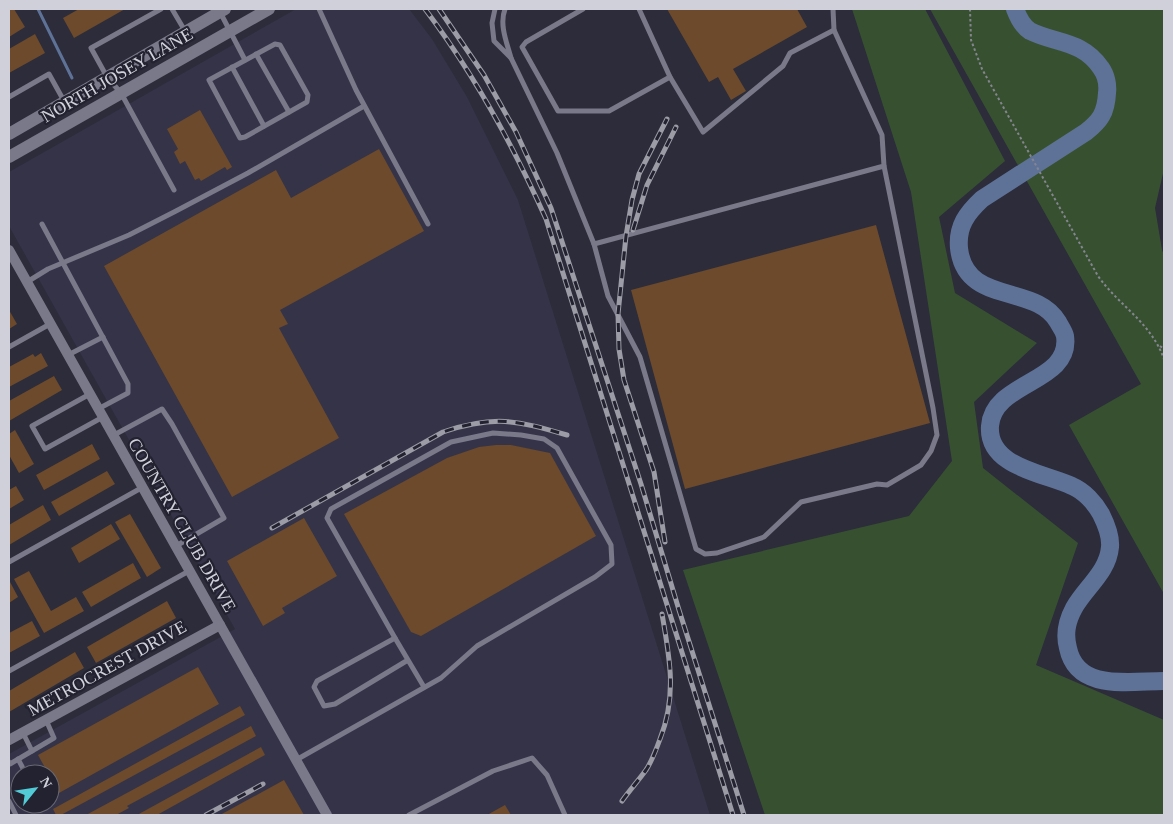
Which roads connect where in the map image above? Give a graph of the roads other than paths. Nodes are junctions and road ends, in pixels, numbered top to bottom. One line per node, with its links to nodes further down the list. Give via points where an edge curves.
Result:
1 (161, 9): 18 (lane, via 91,48)
2 (172, 9): 12 (lane)
3 (269, 9): 13 (main road, NORTH JOSEY LANE)
4 (319, 9): 23 (lane)
5 (495, 9): 15 (lane, via 492,23 494,41)
6 (505, 9): 15 (lane, via 502,16 504,34)
7 (584, 9): 19 (lane, via 522,47 558,111 609,111)
8 (639, 9): 19 (lane)
9 (834, 9): 11 (lane)
10 (221, 10): 12 (main road, NORTH JOSEY LANE); 13 (lane)
11 (834, 30): 19 (lane, via 790,54 782,66 703,132); 28 (lane, via 882,135)
12 (185, 31): 18 (main road, NORTH JOSEY LANE)
13 (230, 31): 16 (lane); 20 (main road, NORTH JOSEY LANE)
14 (256, 54): 16 (lane); 24 (lane); 24 (lane, via 275,44 280,45 304,87 307,102)
15 (511, 58): 32 (lane, via 558,153)
16 (245, 60): 17 (lane)
17 (232, 67): 25 (lane); 25 (lane, via 208,80 211,87 240,138)
18 (107, 77): 20 (lane); 22 (main road, NORTH JOSEY LANE)
19 (670, 77)
20 (121, 93): 27 (main road, NORTH JOSEY LANE); 29 (lane)
21 (9, 97): 22 (lane, via 50,74)
22 (65, 102): 26 (main road, NORTH JOSEY LANE)
23 (364, 106): 31 (lane); 34 (lane, via 176,211 129,235)
24 (288, 112): 25 (lane)
25 (264, 126)
26 (10, 132)
27 (9, 156)
28 (884, 166): 32 (lane); 32 (lane, via 934,408 937,435 931,452 921,465 887,485 877,484 801,502 764,537 717,553 705,554 696,549 640,357 608,296)
29 (174, 190)
30 (42, 224): 34 (lane)
31 (428, 224)
32 (594, 244)
33 (9, 252): 35 (street, COUNTRY CLUB DRIVE)
34 (62, 262): 35 (lane); 37 (lane)
35 (27, 282): 36 (street, COUNTRY CLUB DRIVE)
36 (50, 324): 38 (lane); 39 (street, COUNTRY CLUB DRIVE)
37 (103, 337): 39 (lane); 41 (lane, via 128,384 128,393)
38 (9, 347)
39 (68, 356): 40 (street, COUNTRY CLUB DRIVE)
40 (90, 394): 41 (street, COUNTRY CLUB DRIVE); 41 (lane, via 32,426 45,449)
41 (100, 413): 42 (street, COUNTRY CLUB DRIVE)
42 (113, 435): 43 (street, COUNTRY CLUB DRIVE); 44 (lane, via 162,409 172,424 224,518)
43 (142, 488): 44 (street, COUNTRY CLUB DRIVE); 45 (lane)
44 (176, 546): 46 (street, COUNTRY CLUB DRIVE)
45 (9, 562)
46 (190, 571): 47 (street, COUNTRY CLUB DRIVE); 50 (lane)
47 (220, 624): 52 (street, METROCREST DRIVE); 57 (street, COUNTRY CLUB DRIVE)
48 (395, 638): 49 (lane); 49 (lane, via 317,681 314,687 324,706 335,704); 51 (lane, via 327,518 331,509 450,442 493,433 544,439 557,448 611,545 612,564 477,646 441,678)
49 (408, 660): 51 (lane)
50 (9, 671)
51 (424, 687): 57 (lane)
52 (46, 720): 53 (street, METROCREST DRIVE); 55 (lane, via 54,738)
53 (23, 732): 54 (street, METROCREST DRIVE); 55 (lane)
54 (9, 740)
55 (32, 751): 56 (lane)
56 (18, 759): 58 (lane); 59 (lane)
57 (296, 760): 62 (street, COUNTRY CLUB DRIVE)
58 (9, 762)
59 (21, 764)
60 (9, 802): 61 (lane)
61 (16, 815)
62 (327, 815)
63 (409, 815): 64 (lane, via 493,772 532,758 547,775)
64 (565, 815)

